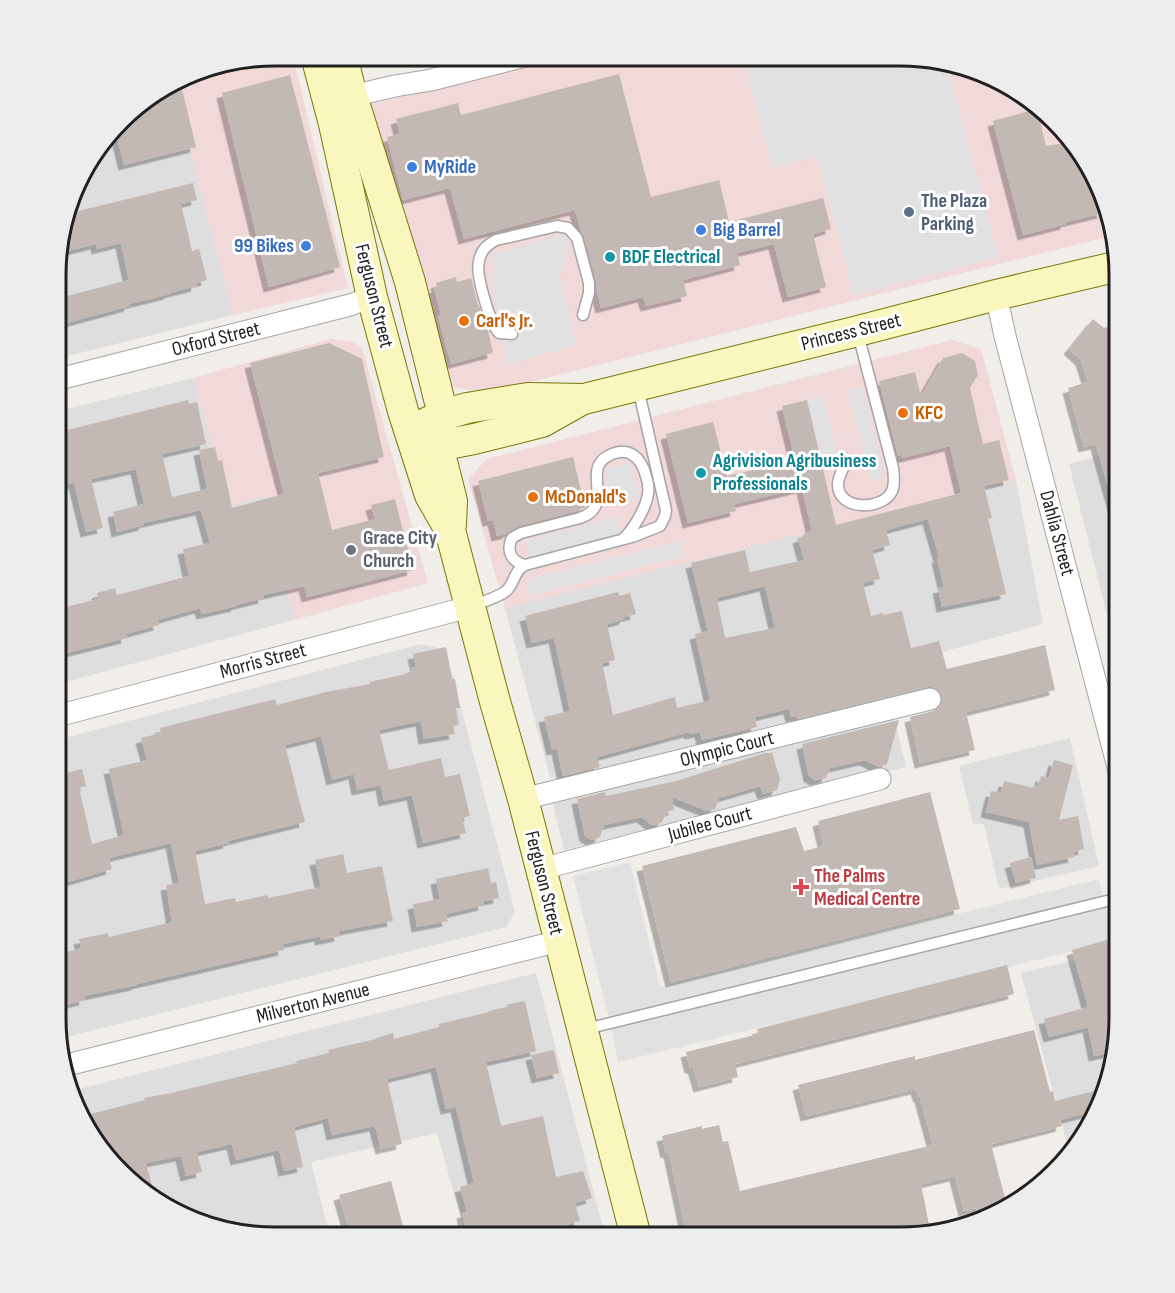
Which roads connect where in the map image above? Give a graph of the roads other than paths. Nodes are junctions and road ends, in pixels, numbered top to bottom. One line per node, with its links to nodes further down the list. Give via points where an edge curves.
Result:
1 (319, 66): 7 (main road, Ferguson Street)
2 (344, 66): 4 (main road, Ferguson Street)
3 (486, 66): 4 (street)
4 (352, 96): 14 (main road, Ferguson Street, via 410,282)
5 (1109, 268): 6 (main road, Princess Street)
6 (996, 295): 9 (main road, Princess Street); 24 (street, Dahlia Street)
7 (372, 297): 11 (street, Oxford Street); 15 (main road, Ferguson Street)
8 (583, 315): 10 (lane, via 589,283 577,238 568,228 557,226 496,240 483,250 478,272 494,327 499,333)
9 (858, 331): 12 (main road, Princess Street); 17 (lane, via 893,468 891,494 886,500 867,505 847,501 838,484)
10 (512, 334)
11 (66, 377)
12 (638, 386): 13 (main road, Princess Street); 19 (lane, via 666,510 660,526)
13 (584, 399): 14 (main road, Princess Street, via 528,398); 16 (main road, Princess Street, via 542,422)
14 (443, 415): 15 (main road, Princess Street); 16 (main road, Ferguson Street)
15 (410, 431): 16 (main road); 18 (main road, Ferguson Street, via 430,495)
16 (438, 446): 18 (main road, Ferguson Street, via 452,501)
17 (844, 466)
18 (450, 530): 21 (main road, Ferguson Street)
19 (623, 539): 20 (lane); 20 (lane, via 643,510 649,490 644,467 626,452 609,455 601,462 596,474 598,498 590,514 512,538 508,547)
20 (521, 563): 21 (lane, via 507,591)
21 (469, 607): 23 (street, Morris Street); 26 (main road, Ferguson Street)
22 (930, 699): 26 (street, Olympic Court)
23 (66, 714)
24 (1109, 733)
25 (880, 779): 27 (street, Jubilee Court)
26 (523, 799): 27 (main road, Ferguson Street)
27 (541, 869): 29 (main road, Ferguson Street)
28 (1109, 900): 30 (lane)
29 (559, 941): 30 (main road, Ferguson Street); 31 (street, Milverton Avenue)
30 (582, 1029): 32 (main road, Ferguson Street)
31 (71, 1064)
32 (633, 1227)

